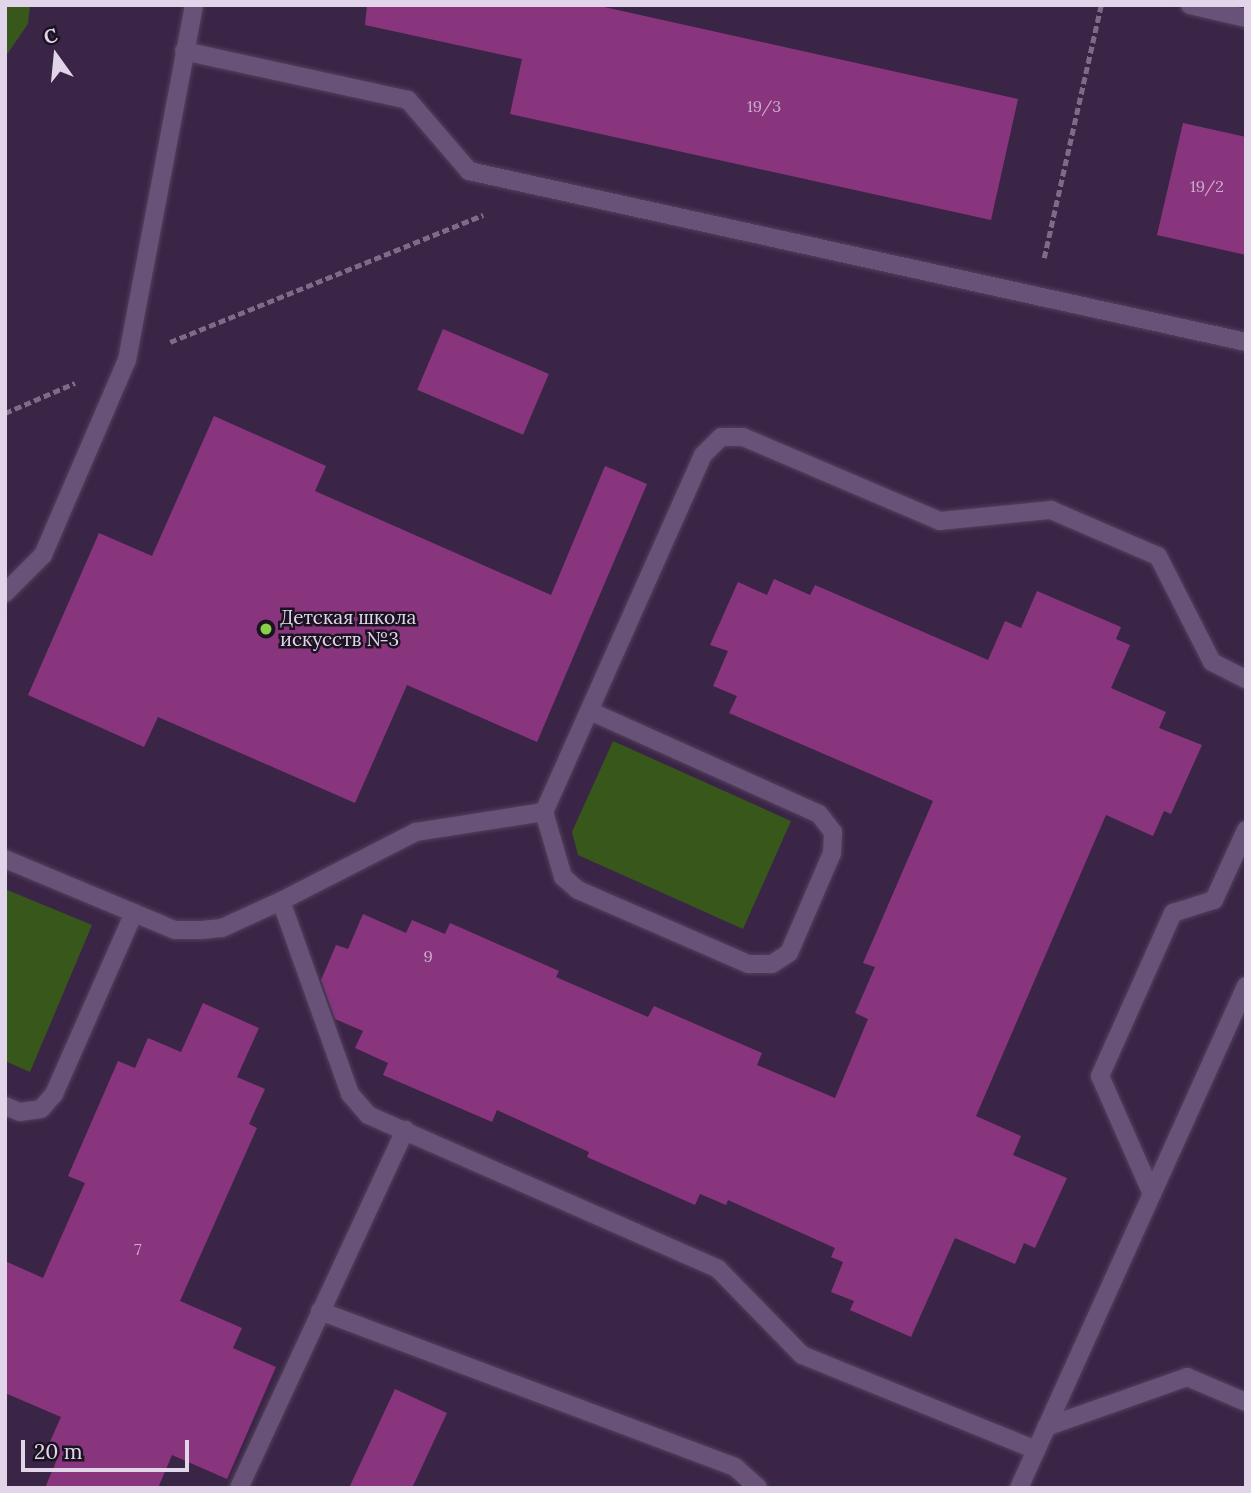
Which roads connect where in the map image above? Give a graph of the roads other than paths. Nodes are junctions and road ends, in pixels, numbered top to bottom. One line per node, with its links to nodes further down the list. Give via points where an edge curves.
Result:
1 (194, 5): 4 (lane)
2 (1190, 5): 3 (lane)
3 (1246, 18)
4 (184, 51): 5 (lane, via 408,100 469,172); 6 (lane, via 127,360 43,555)
5 (1246, 342)
6 (5, 593)
7 (1246, 678): 8 (lane, via 1212,662 1158,556 1051,510 940,521 743,437 721,437 703,455)
8 (590, 711): 9 (lane); 9 (lane, via 819,814 833,832 832,853 789,953 772,964 748,964 578,890 563,877)
9 (544, 811): 12 (lane, via 416,832)
10 (1246, 830): 17 (lane, via 1214,900 1173,913 1100,1076)
11 (5, 859): 13 (lane)
12 (281, 901): 13 (lane, via 222,928 202,930 175,930); 16 (lane, via 351,1094 368,1115)
13 (134, 913): 15 (lane, via 54,1094 41,1109 20,1112)
14 (1246, 986): 17 (lane)
15 (5, 1106)
16 (405, 1130): 18 (lane); 21 (lane, via 718,1269 802,1355)
17 (1152, 1194): 20 (lane)
18 (320, 1311): 22 (lane); 23 (lane, via 734,1467)
19 (1246, 1402): 20 (lane, via 1187,1377)
20 (1046, 1427): 21 (lane)
21 (1036, 1450): 24 (lane)
22 (239, 1488)
23 (758, 1488)
24 (1019, 1488)

